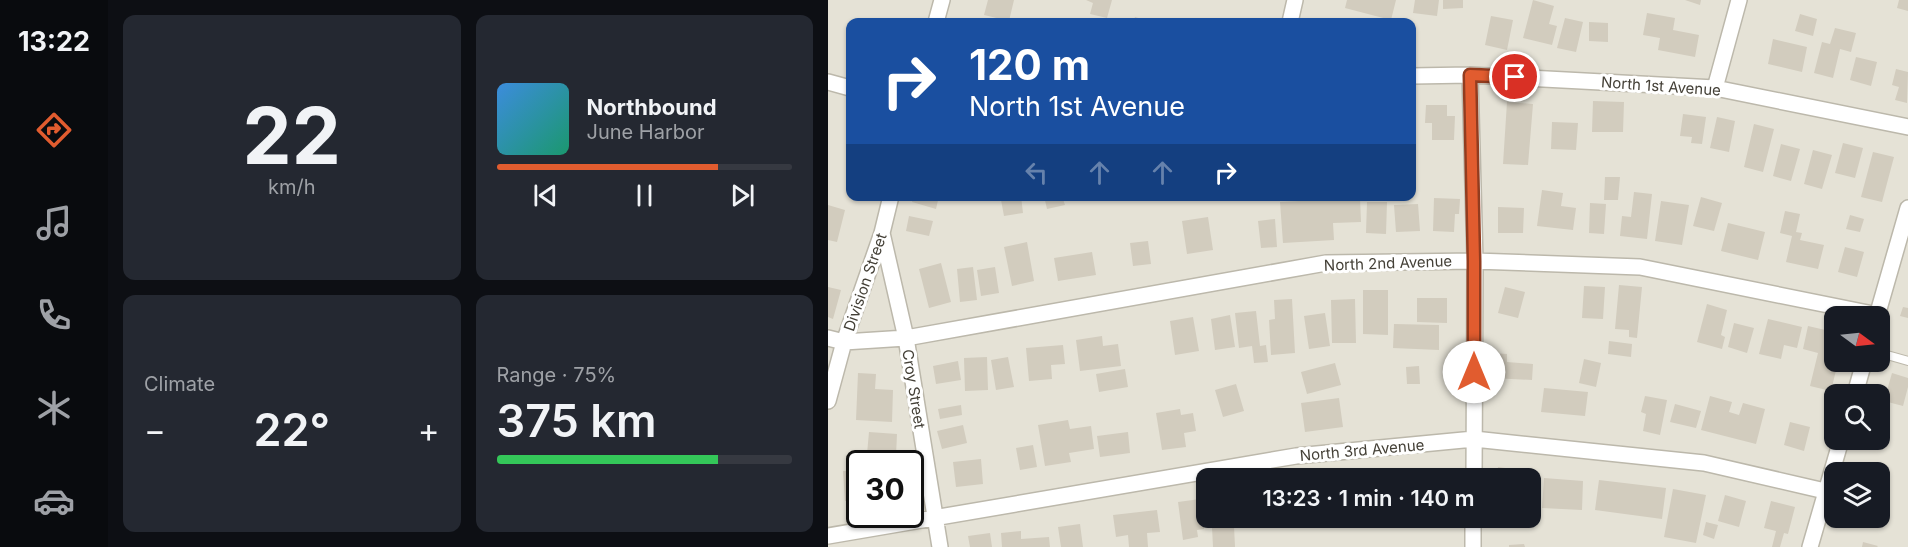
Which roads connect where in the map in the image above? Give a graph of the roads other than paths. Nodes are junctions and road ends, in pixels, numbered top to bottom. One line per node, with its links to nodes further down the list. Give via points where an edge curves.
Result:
1 (942, 0): 4 (street)
2 (1295, 0): 5 (street)
3 (1739, 0): 10 (street)
4 (937, 18)
5 (1291, 18)
6 (1470, 75): 7 (street, North 1st Avenue); 10 (street, North 1st Avenue); 16 (street)
7 (1416, 76)
8 (828, 82): 9 (street)
9 (846, 87)
10 (1715, 88): 11 (street, North 1st Avenue)
11 (1908, 127)
12 (890, 201): 14 (street, Division Street)
13 (1908, 208): 15 (street)
14 (882, 233): 20 (street, Croy Street); 21 (street, Division Street)
15 (1903, 248): 18 (street)
16 (1474, 261): 17 (street, North 2nd Avenue, via 1640,267); 20 (street, North 2nd Avenue, via 1326,263); 25 (street)
17 (1829, 306)
18 (1882, 306)
19 (828, 338): 21 (street, North 2nd Avenue)
20 (906, 338): 21 (street, North 2nd Avenue); 29 (street, Croy Street)
21 (844, 342): 24 (street, Division Street)
22 (1890, 356): 23 (lane)
23 (1908, 361)
24 (828, 401)
25 (1474, 439): 26 (street); 27 (street, North 3rd Avenue, via 1704,462); 29 (street, North 3rd Avenue, via 1296,456)
26 (1474, 468)
27 (1824, 491)
28 (1824, 495): 34 (street)
29 (935, 519): 31 (street, North 3rd Avenue); 32 (street, Croy Street)
30 (1473, 528): 33 (street)
31 (828, 536)
32 (940, 547)
33 (1473, 547)
34 (1810, 547)

